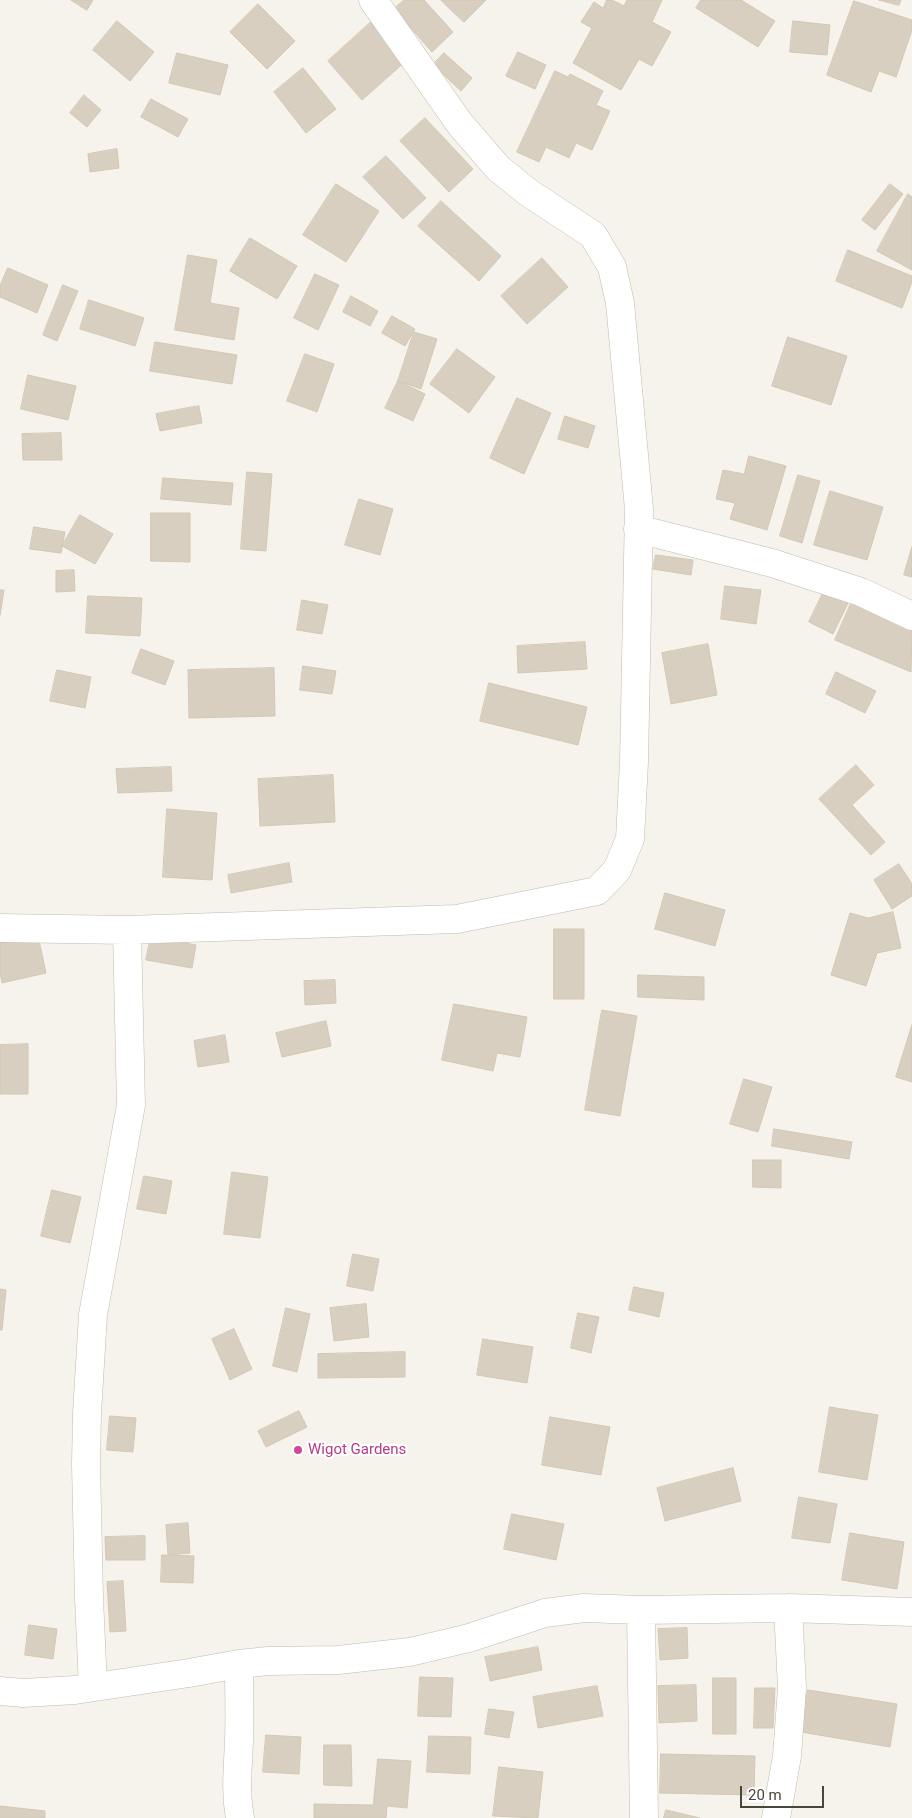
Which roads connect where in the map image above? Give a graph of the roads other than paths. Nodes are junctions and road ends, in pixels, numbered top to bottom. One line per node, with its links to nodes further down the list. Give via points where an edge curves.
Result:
1 (373, 0): 2 (street, via 460,124 498,168 529,193 593,235 612,267 620,303)
2 (638, 529): 3 (street, via 772,563 861,592); 5 (street, via 630,839 617,870 597,891 457,919)
3 (912, 616)
4 (0, 928): 5 (street)
5 (127, 930): 10 (street, via 130,1104 93,1315 88,1413 88,1598)
6 (788, 1608): 7 (street); 8 (street); 14 (street, via 792,1688 787,1756)
7 (641, 1610): 9 (street, via 584,1608 545,1613 469,1638 410,1652 338,1660); 13 (street)
8 (912, 1612)
9 (239, 1664): 10 (street); 12 (street, via 236,1780)
10 (93, 1687): 11 (street)
11 (0, 1692)
12 (240, 1818)
13 (644, 1818)
14 (776, 1818)

